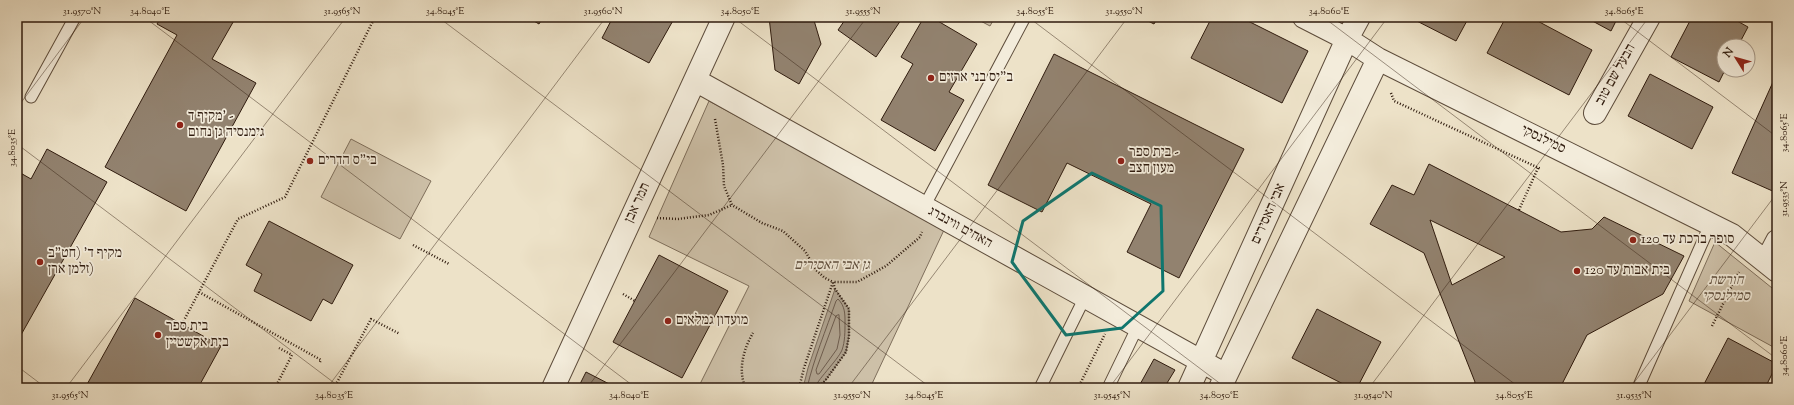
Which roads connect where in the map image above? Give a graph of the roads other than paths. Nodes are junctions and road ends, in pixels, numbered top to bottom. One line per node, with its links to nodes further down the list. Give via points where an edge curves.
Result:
1 (75, 17): 10 (lane)
2 (724, 17): 9 (street, תמר אבן)
3 (1025, 17): 12 (lane)
4 (1304, 17): 7 (street, סמילנסקי)
5 (1359, 17): 7 (street, אבי האסירים)
6 (1648, 17): 11 (street, הבעל שם טוב)
7 (1347, 40): 8 (street, סמילנסקי); 18 (street, אבי האסירים)
8 (1378, 59): 13 (street, סמילנסקי); 19 (street)
9 (695, 80): 12 (street, האחים ווינברג); 20 (street, תמר אבן)
10 (31, 97)
11 (1595, 113)
12 (928, 210): 16 (street, האחים ווינברג)
13 (1710, 224): 15 (street, סמילנסקי, via 1732,235); 24 (lane)
14 (1777, 241): 15 (street)
15 (1764, 261)
16 (1084, 297): 17 (street, האחים ווינברג); 21 (lane)
17 (1138, 326): 18 (street, האחים ווינברג); 22 (lane)
18 (1202, 362): 19 (street, האחים ווינברג); 23 (street, אבי האסירים)
19 (1223, 382)
20 (553, 388)
21 (1040, 388)
22 (1108, 388)
23 (1189, 388)
24 (1638, 388)

